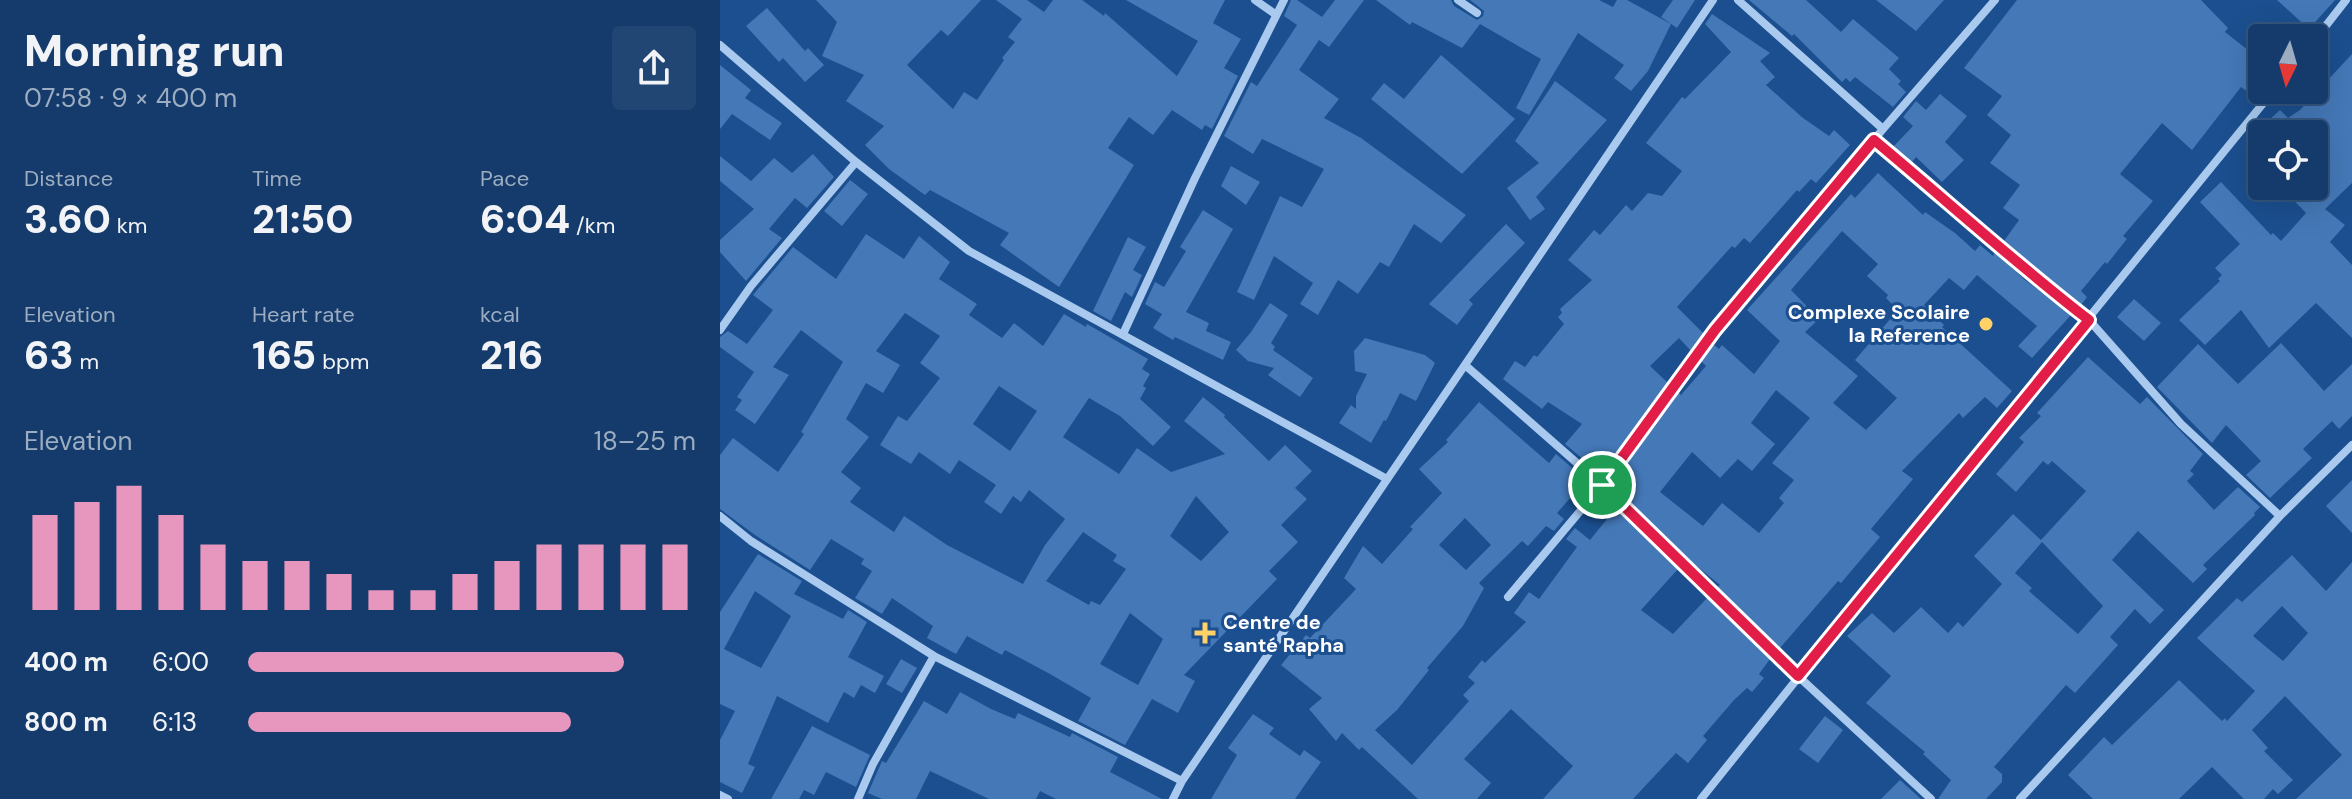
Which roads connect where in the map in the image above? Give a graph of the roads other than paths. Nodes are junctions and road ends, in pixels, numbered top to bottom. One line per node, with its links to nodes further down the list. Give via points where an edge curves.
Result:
1 (1255, 0): 9 (street)
2 (1284, 0): 9 (street)
3 (1458, 0): 8 (street)
4 (1713, 0): 19 (street)
5 (1738, 0): 13 (street)
6 (1995, 0): 13 (street)
7 (2346, 0): 10 (street)
8 (1477, 13)
9 (1275, 14): 18 (street)
10 (2327, 24)
11 (720, 45): 15 (street)
12 (2263, 104): 16 (street)
13 (1883, 129): 14 (street)
14 (1874, 140): 16 (street); 22 (street, via 1715,330)
15 (856, 162): 17 (street); 18 (street, via 969,251)
16 (2089, 320): 24 (street, via 2181,424); 27 (street)
17 (720, 330)
18 (1123, 334): 21 (street)
19 (1465, 365): 21 (street); 22 (street)
20 (2352, 445): 24 (street)
21 (1387, 479): 28 (street)
22 (1602, 485): 25 (street); 27 (street)
23 (720, 516): 26 (street)
24 (2280, 516): 35 (street)
25 (1508, 597)
26 (934, 656): 28 (street); 31 (street)
27 (1798, 676): 33 (street); 34 (street)
28 (1182, 781): 32 (street)
29 (720, 795): 30 (street)
30 (728, 799)
31 (858, 799)
32 (1173, 799)
33 (1701, 799)
34 (1931, 799)
35 (2020, 799)

